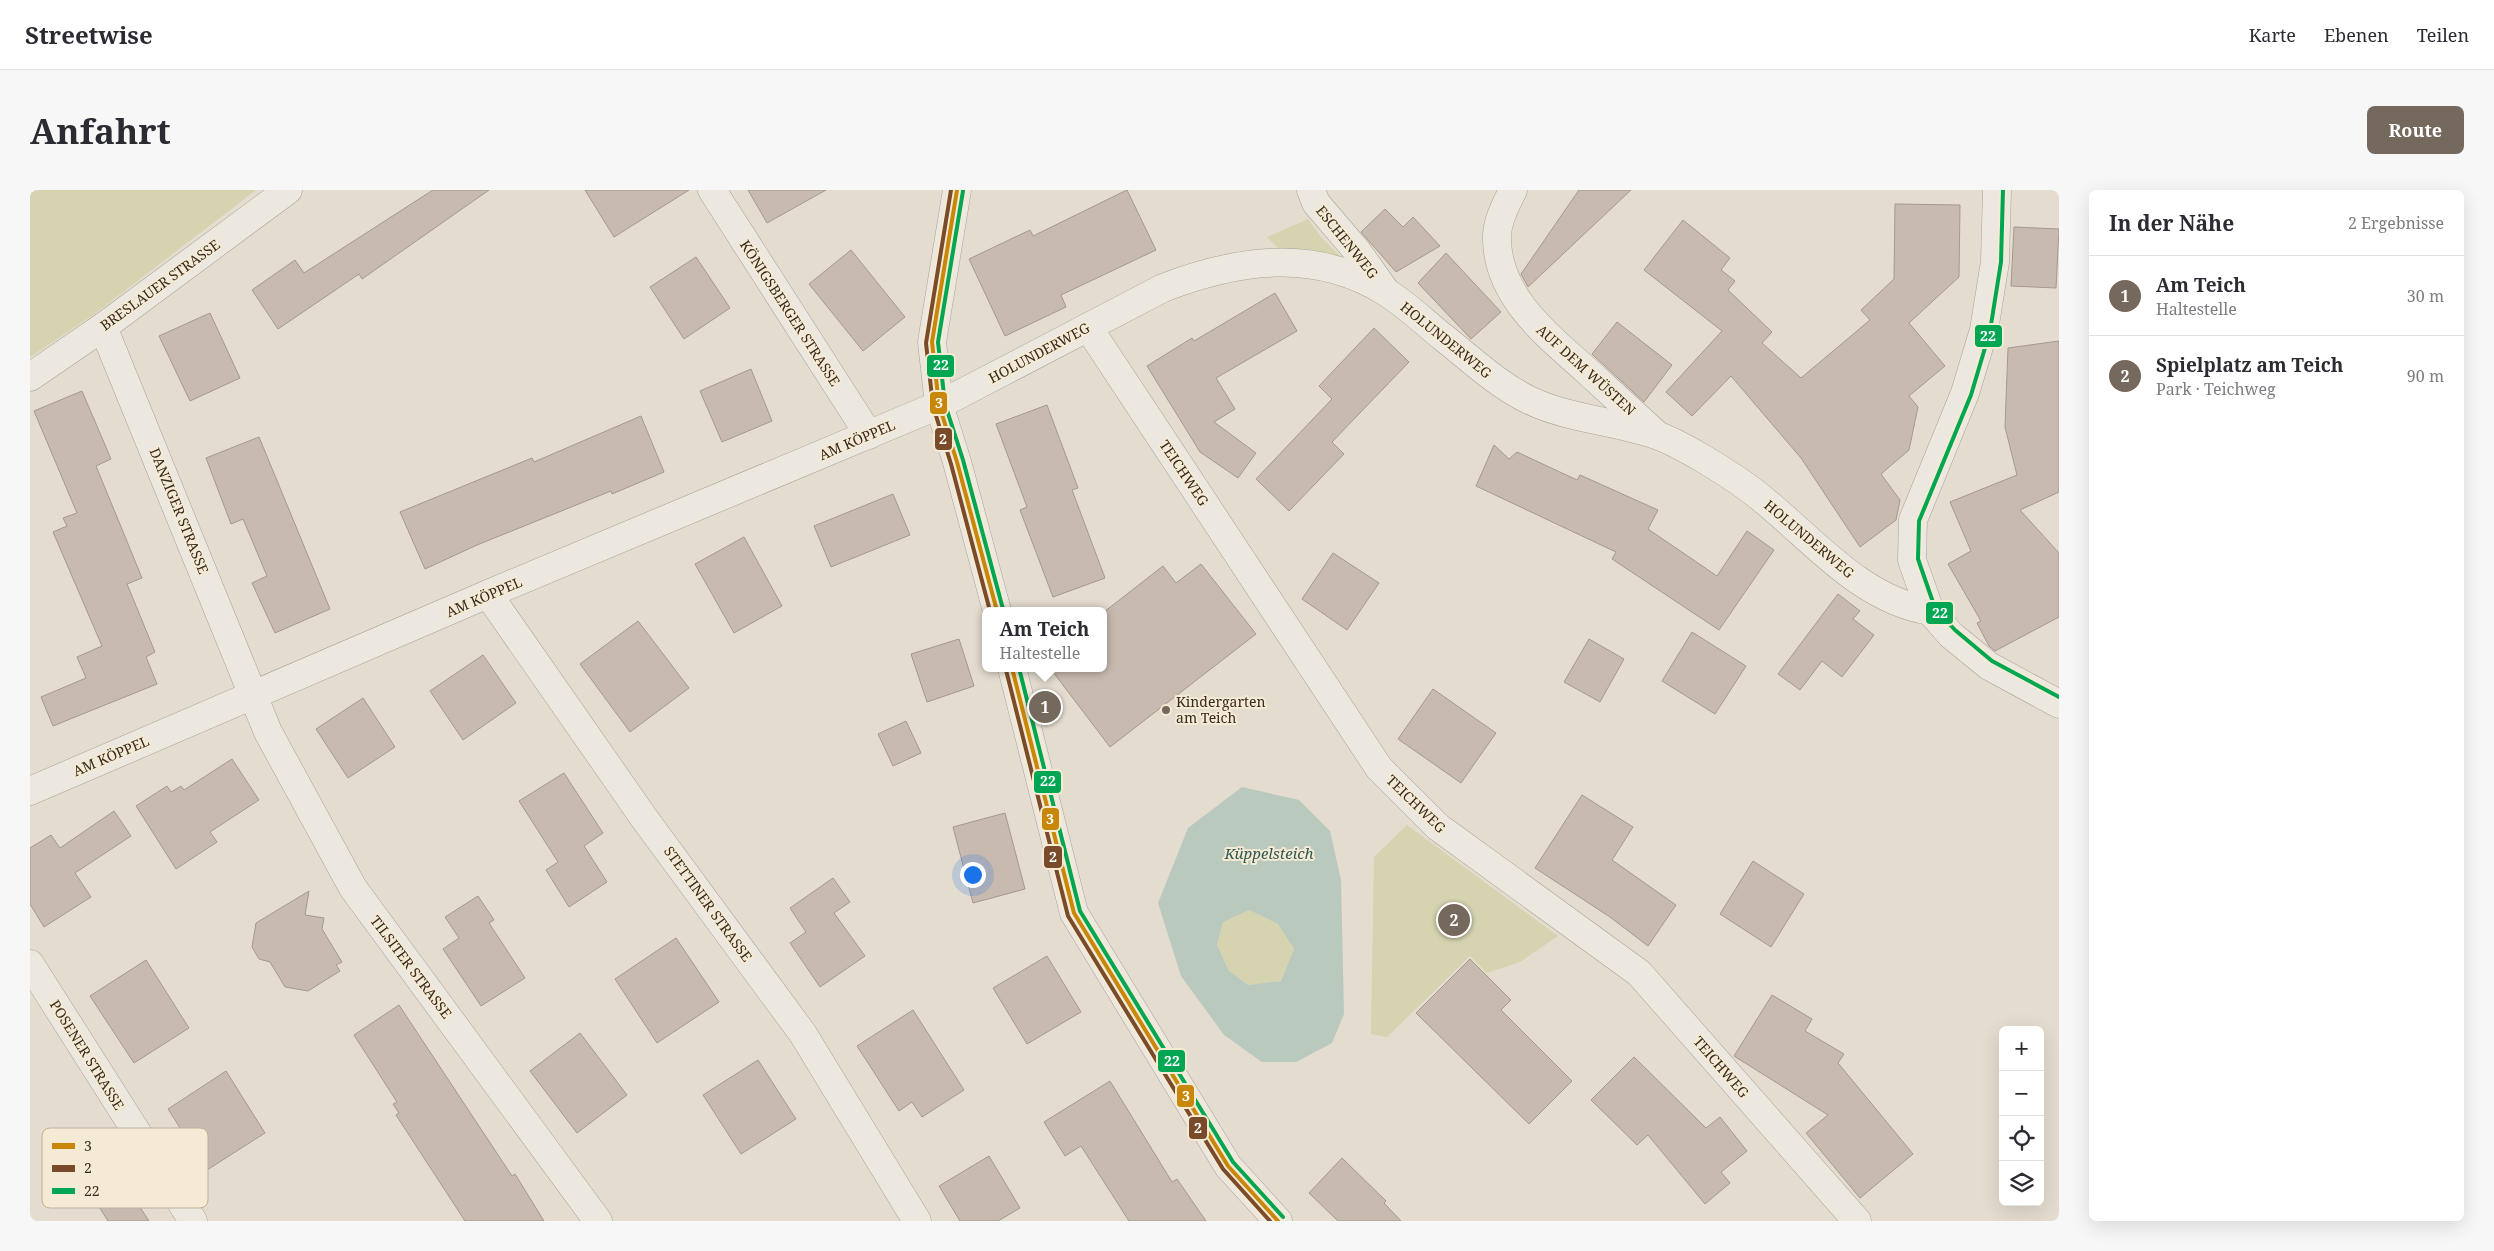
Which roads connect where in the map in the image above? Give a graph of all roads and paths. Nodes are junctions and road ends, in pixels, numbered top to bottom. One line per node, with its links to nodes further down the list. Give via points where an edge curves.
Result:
1 (288, 190): 8 (street, BRESLAUER STRASSE)
2 (712, 190): 12 (street, KÖNIGSBERGER STRASSE)
3 (958, 190): 11 (street, via 932,342)
4 (1311, 190): 7 (street, ESCHENWEG, via 1316,203 1357,250)
5 (1513, 190): 13 (street, AUF DEM WÜSTEN, via 1500,216 1497,241 1504,271 1516,296 1542,332)
6 (1996, 190): 16 (street, via 1995,262 1984,330 1965,393 1913,520 1912,560)
7 (1387, 292): 9 (street, HOLUNDERWEG, via 1332,267 1285,261 1246,263 1166,287); 13 (street, HOLUNDERWEG, via 1500,383 1530,400 1598,422)
8 (103, 327): 10 (street, BRESLAUER STRASSE); 18 (street, DANZIGER STRASSE)
9 (1088, 327): 11 (street, HOLUNDERWEG); 28 (street, TEICHWEG, via 1379,768 1438,827 1639,973)
10 (30, 377)
11 (939, 405): 12 (street, AM KÖPPEL); 15 (street)
12 (869, 435): 14 (street, AM KÖPPEL)
13 (1657, 435): 16 (street, HOLUNDERWEG, via 1747,487 1865,586 1912,608)
14 (488, 594): 18 (street, AM KÖPPEL); 26 (street, STETTINER STRASSE, via 644,818 802,1034)
15 (996, 607)
16 (1930, 611): 19 (street, via 1950,635 1989,666)
17 (1013, 672): 27 (street, via 1074,913 1228,1166)
18 (254, 695): 20 (street, AM KÖPPEL); 25 (street, TILSITER STRASSE, via 268,732 354,888)
19 (2059, 704)
20 (30, 791)
21 (30, 964): 22 (street, POSENER STRASSE)
22 (134, 1128)
23 (185, 1208): 24 (street, POSENER STRASSE)
24 (193, 1221)
25 (598, 1221)
26 (917, 1221)
27 (1278, 1221)
28 (1856, 1221)

